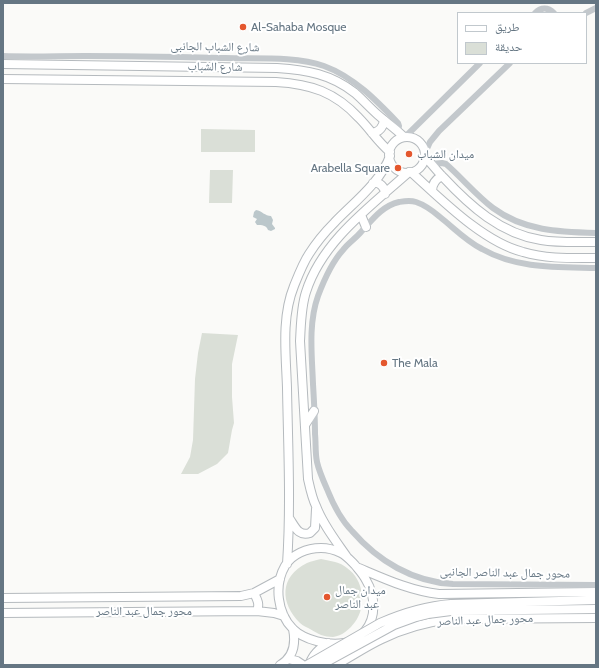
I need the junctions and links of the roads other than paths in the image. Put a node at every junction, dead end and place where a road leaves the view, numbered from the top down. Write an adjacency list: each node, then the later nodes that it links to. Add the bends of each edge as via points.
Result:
1 (547, 6): 3 (street)
2 (596, 8): 4 (street)
3 (536, 12)
4 (587, 12)
5 (3, 56): 14 (street, شارع الشباب الجانبى, via 167,56 309,62 329,68 358,85 398,123)
6 (3, 64): 9 (main road, شارع الشباب)
7 (479, 64): 14 (street)
8 (509, 64): 16 (street, via 439,131 430,142)
9 (277, 68): 11 (main road); 12 (main road, شارع الشباب, via 300,69 330,77 356,94)
10 (3, 79): 11 (main road, شارع الشباب)
11 (276, 82): 13 (main road, شارع الشباب, via 316,88 333,96 350,109)
12 (384, 120): 13 (main road, via 379,131); 14 (main road, شارع الشباب)
13 (372, 133): 15 (main road, شارع الشباب)
14 (402, 135): 15 (main road, via 394,142); 16 (main road, via 418,140)
15 (390, 154): 18 (main road, via 392,164 398,170); 20 (main road, via 384,169)
16 (425, 155): 17 (main road); 18 (main road, via 421,166)
17 (432, 164): 19 (main road); 25 (street, via 446,164 494,209 515,221 545,230)
18 (410, 172): 21 (main road); 22 (main road)
19 (442, 176): 21 (main road, via 436,180); 26 (main road, via 474,207 511,231 542,240)
20 (373, 183): 22 (main road, via 383,186); 32 (main road, via 315,245 308,255 288,302 286,341)
21 (432, 191): 27 (main road, via 467,221 512,249 540,256)
22 (385, 194): 23 (main road)
23 (361, 215): 24 (main road); 30 (main road, via 327,251 312,275 306,292 300,340)
24 (366, 227): 28 (street, محور جمال عبد الناصر الجانبى, via 386,207 394,203 417,202 481,249 508,261 540,266); 29 (street, محور جمال عبد الناصر الجانبى, via 340,253 327,275 318,298 312,341)
25 (596, 233)
26 (596, 242)
27 (596, 258)
28 (596, 268)
29 (314, 411): 30 (main road); 38 (street, محور جمال عبد الناصر الجانبى, via 317,462 329,494 351,531 374,552 404,572 436,583)
30 (305, 425): 31 (main road, via 308,479)
31 (316, 506): 32 (main road, via 315,528 310,533 300,532); 33 (main road, via 322,520)
32 (289, 518): 34 (main road)
33 (347, 557): 34 (main road, via 332,549 315,548 300,552); 35 (main road)
34 (287, 564): 36 (main road)
35 (357, 567): 38 (main road, via 405,586 435,593); 49 (main road, via 368,583 373,600 372,617)
36 (280, 579): 40 (main road, محور جمال عبد الناصر); 46 (main road, via 278,595)
37 (596, 585): 38 (street, محور جمال عبد الناصر الجانبى)
38 (546, 588): 39 (main road)
39 (596, 592)
40 (254, 593): 41 (main road, محور جمال عبد الناصر, via 241,596); 44 (main road, via 258,601)
41 (3, 598)
42 (596, 600): 55 (main road, bridge, via 426,607 380,624)
43 (596, 609): 56 (main road, bridge, via 451,611 428,614 389,627)
44 (257, 611): 45 (main road, محور جمال عبد الناصر); 46 (main road, محور جمال عبد الناصر)
45 (3, 613)
46 (284, 616): 48 (main road)
47 (596, 618): 50 (main road, محور جمال عبد الناصر, via 451,619 423,624)
48 (293, 629): 51 (main road, via 312,640); 52 (main road, via 295,644)
49 (363, 634): 50 (main road, via 375,632); 51 (main road, via 348,642)
50 (390, 635): 57 (main road, محور جمال عبد الناصر)
51 (328, 643): 55 (main road, via 315,653)
52 (288, 659): 53 (main road); 54 (main road)
53 (280, 665)
54 (303, 665)
55 (308, 665)
56 (321, 665)
57 (336, 665)

